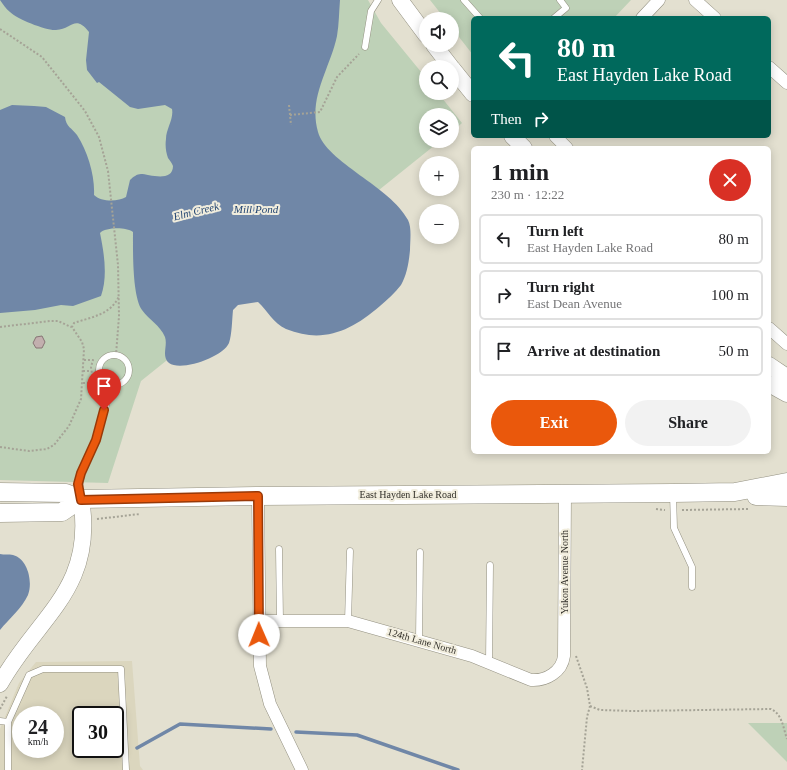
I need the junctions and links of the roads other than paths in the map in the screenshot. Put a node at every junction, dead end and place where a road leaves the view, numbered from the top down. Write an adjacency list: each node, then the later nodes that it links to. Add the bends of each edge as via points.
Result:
1 (378, 0): 12 (lane, via 371,12)
2 (464, 0): 7 (lane)
3 (560, 0): 8 (lane, via 566,8)
4 (659, 0): 9 (street)
5 (694, 0): 10 (street)
6 (402, 1): 11 (street)
7 (478, 16)
8 (556, 16)
9 (644, 16)
10 (712, 16)
11 (419, 25)
12 (365, 47)
13 (771, 69): 15 (street)
14 (459, 77): 16 (street)
15 (787, 83)
16 (471, 92)
17 (557, 138): 18 (street)
18 (565, 146)
19 (771, 330): 20 (street)
20 (787, 344)
21 (771, 367): 22 (street)
22 (787, 377)
23 (112, 385): 23 (lane, via 102,380 99,370 102,360 116,355 125,359 129,372 125,381); 33 (lane, via 96,440 78,484)
24 (771, 385): 25 (street)
25 (787, 394)
26 (787, 482): 28 (main road, East Hayden Lake Road)
27 (0, 492): 33 (main road, East Hayden Lake Road, via 66,493)
28 (735, 492): 30 (main road, East Hayden Lake Road); 32 (main road, East Hayden Lake Road, via 762,497)
29 (565, 493): 30 (main road, East Hayden Lake Road); 31 (main road, East Hayden Lake Road); 44 (street, Yukon Avenue North)
30 (673, 493): 39 (lane, via 674,528 692,567)
31 (258, 496): 33 (main road, East Hayden Lake Road); 40 (street)
32 (787, 497)
33 (81, 500): 34 (main road, via 62,512); 46 (street, via 84,520 82,548 66,592)
34 (0, 513)
35 (279, 549): 41 (lane)
36 (350, 551): 42 (lane)
37 (420, 552): 43 (lane)
38 (490, 565): 45 (lane)
39 (692, 587)
40 (258, 621): 41 (street, 124th Lane North); 51 (street, via 260,666 270,704)
41 (280, 621): 42 (street, 124th Lane North)
42 (348, 621): 43 (street, 124th Lane North)
43 (419, 640): 45 (street, 124th Lane North)
44 (564, 652): 45 (street, 124th Lane North, via 561,667 539,681 520,677)
45 (488, 662)
46 (0, 684)
47 (0, 721): 48 (lane)
48 (8, 722): 49 (lane); 50 (lane, via 29,675 43,669 121,669)
49 (8, 770)
50 (126, 770)
51 (302, 770)

